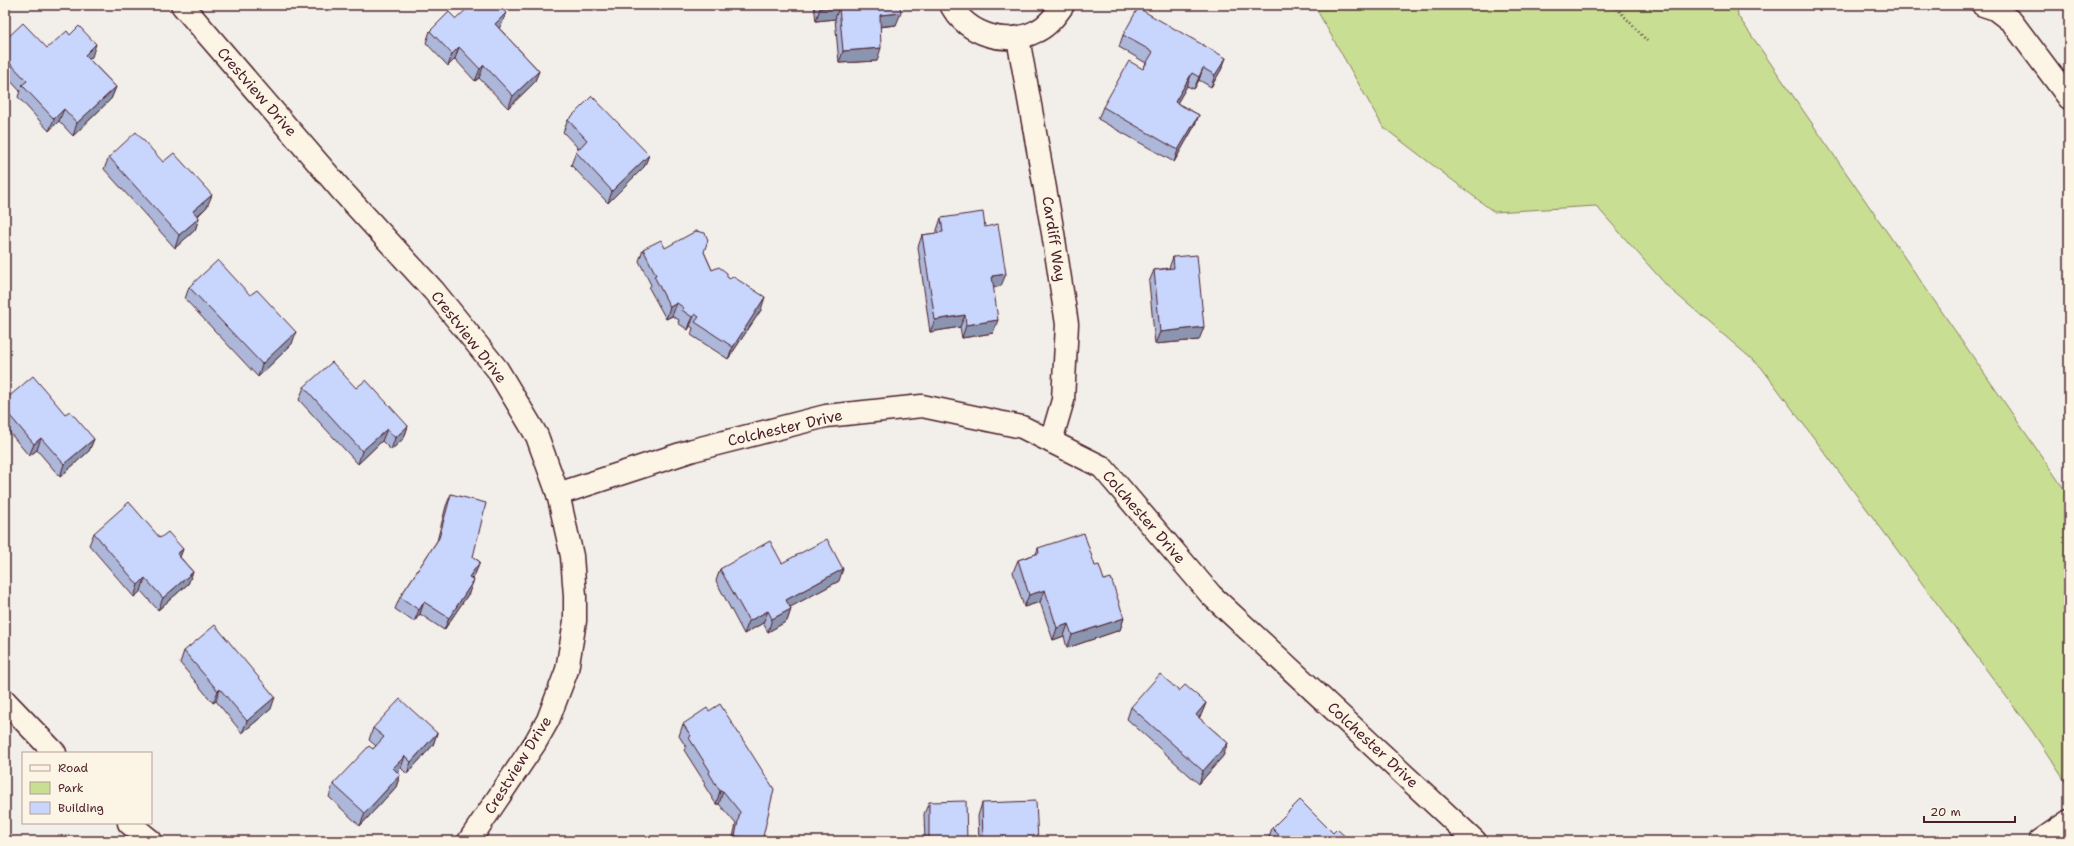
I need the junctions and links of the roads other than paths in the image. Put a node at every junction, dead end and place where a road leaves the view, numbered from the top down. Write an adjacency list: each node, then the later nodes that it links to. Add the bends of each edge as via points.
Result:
1 (182, 5): 8 (street, Crestview Drive, via 342,192 434,291 497,369 537,436)
2 (951, 5): 5 (street, via 957,16 975,30 996,38)
3 (1063, 5): 5 (street, via 1054,18 1038,31)
4 (1983, 5): 6 (street, via 1995,9 2012,22)
5 (1018, 38): 7 (street, Cardiff Way, via 1067,324 1063,400)
6 (2069, 98)
7 (1051, 441): 8 (street, Colchester Drive, via 1022,427 922,406 872,410 826,416 693,450); 15 (street, Colchester Drive, via 1102,467 1211,595)
8 (558, 494): 14 (street, Crestview Drive, via 572,556 575,596 575,621 567,670 542,731)
9 (5, 701): 10 (street)
10 (54, 752)
11 (2069, 821): 16 (street)
12 (130, 824): 13 (street)
13 (151, 841)
14 (469, 841)
15 (1475, 841)
16 (2040, 841)

